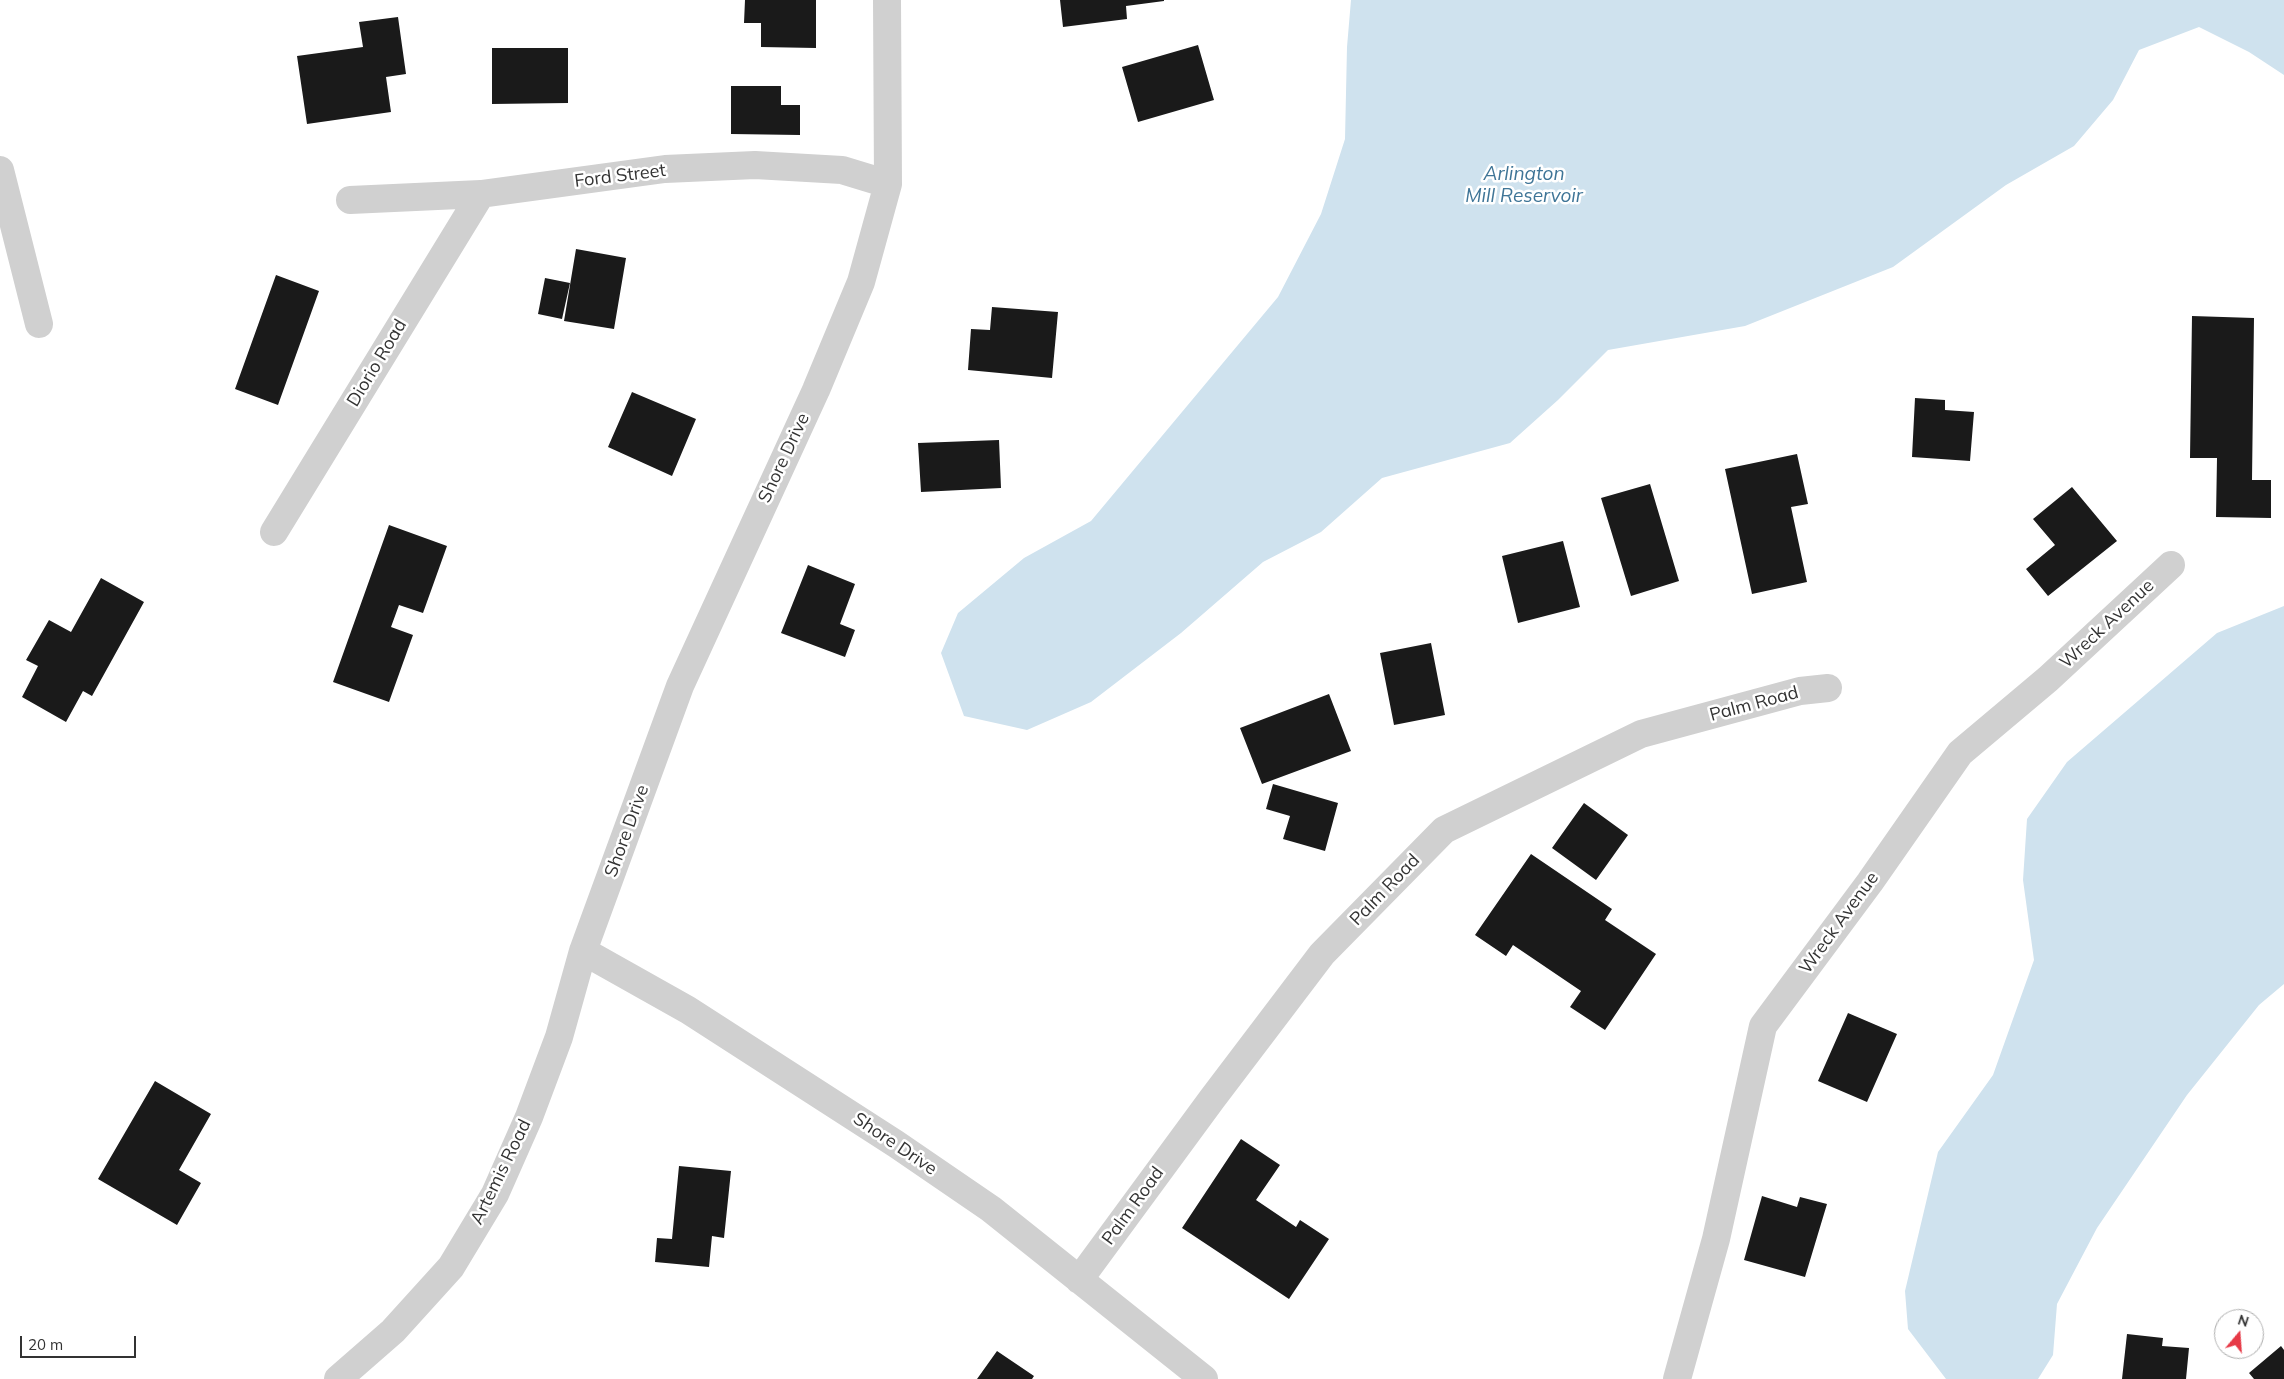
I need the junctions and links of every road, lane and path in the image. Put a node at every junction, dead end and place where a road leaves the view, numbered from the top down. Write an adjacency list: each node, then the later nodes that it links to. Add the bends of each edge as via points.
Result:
1 (887, 0): 3 (street, Shore Drive)
2 (0, 170): 6 (street)
3 (888, 184): 4 (street, Ford Street, via 842,170 755,165 666,169); 10 (street, Shore Drive, via 861,282 816,390 680,686)
4 (481, 194): 5 (street, Ford Street); 7 (street, Diorio Road)
5 (350, 200)
6 (39, 324)
7 (274, 532)
8 (2171, 565): 14 (street, Wreck Avenue, via 2048,679 1960,753 1870,882 1763,1026 1716,1239)
9 (1828, 688): 11 (street, Palm Road, via 1800,691 1641,734 1444,830 1322,954)
10 (583, 950): 11 (street, Shore Drive, via 688,1010 896,1144 991,1209); 12 (street, Artemis Road, via 559,1037 495,1194 451,1267 393,1330)
11 (1080, 1280): 13 (street, Shore Drive)
12 (338, 1379)
13 (1204, 1379)
14 (1677, 1379)

